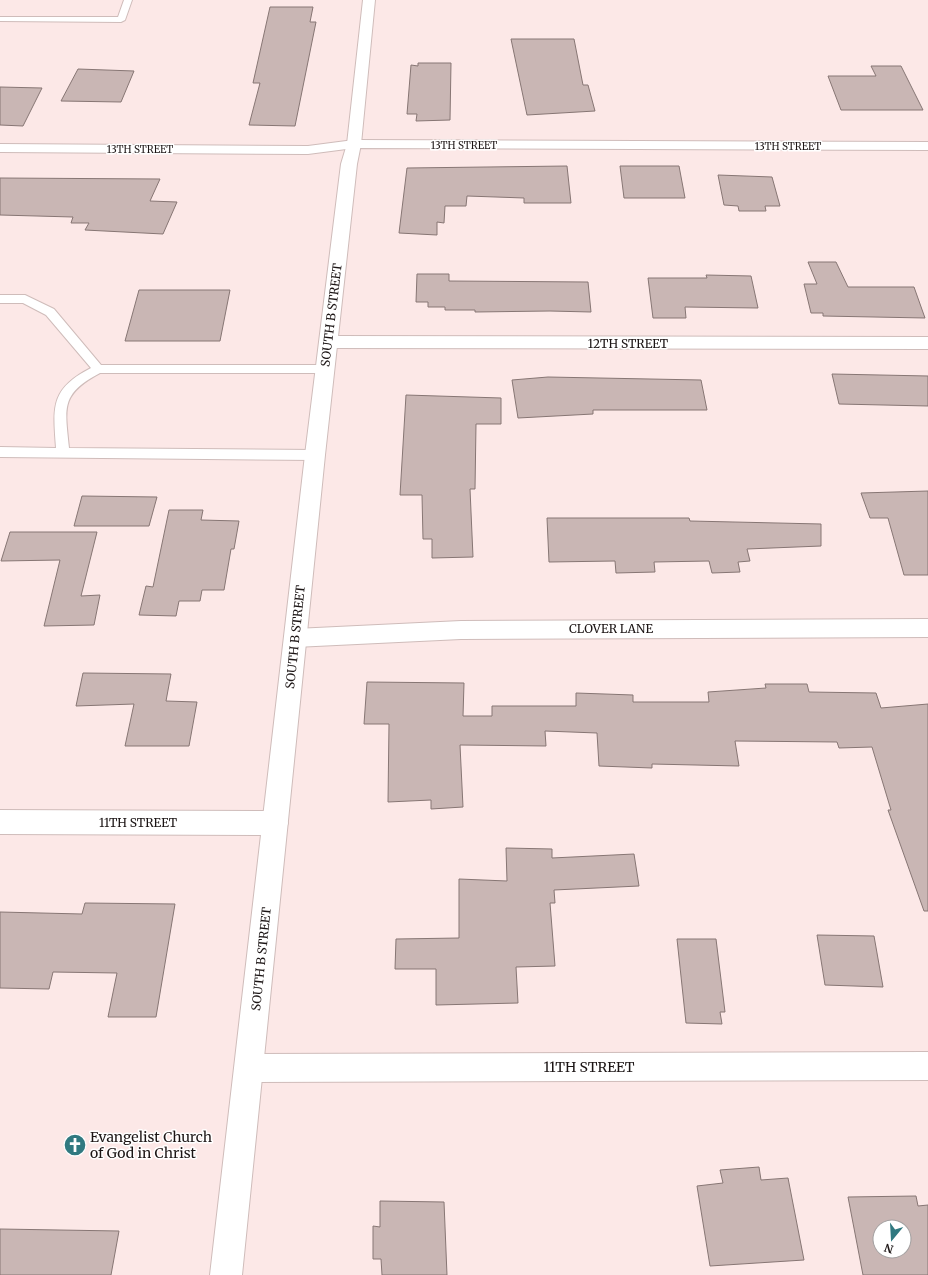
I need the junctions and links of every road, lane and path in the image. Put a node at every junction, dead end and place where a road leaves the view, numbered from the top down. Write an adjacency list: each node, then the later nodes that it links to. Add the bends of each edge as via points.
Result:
1 (128, 0): 3 (lane, via 121,20)
2 (369, 0): 4 (street, SOUTH B STREET)
3 (0, 19)
4 (354, 144): 5 (street, 13TH STREET); 6 (street, 13TH STREET, via 308,150); 8 (street, SOUTH B STREET, via 349,164)
5 (928, 146)
6 (0, 148)
7 (0, 299): 10 (lane, via 25,299 50,312)
8 (328, 342): 9 (street, 12TH STREET); 11 (street, SOUTH B STREET)
9 (928, 343)
10 (98, 369): 11 (lane); 13 (lane, via 74,384 64,399 61,416)
11 (325, 369): 14 (street, SOUTH B STREET)
12 (0, 452): 13 (lane)
13 (63, 453): 14 (lane)
14 (315, 455): 16 (street, SOUTH B STREET)
15 (928, 628): 16 (street, CLOVER LANE, via 460,630)
16 (295, 638): 18 (street, SOUTH B STREET)
17 (0, 822): 18 (street, 11TH STREET)
18 (276, 823): 20 (street, SOUTH B STREET)
19 (928, 1066): 20 (street, 11TH STREET)
20 (250, 1068): 21 (street, SOUTH B STREET)
21 (226, 1275)

